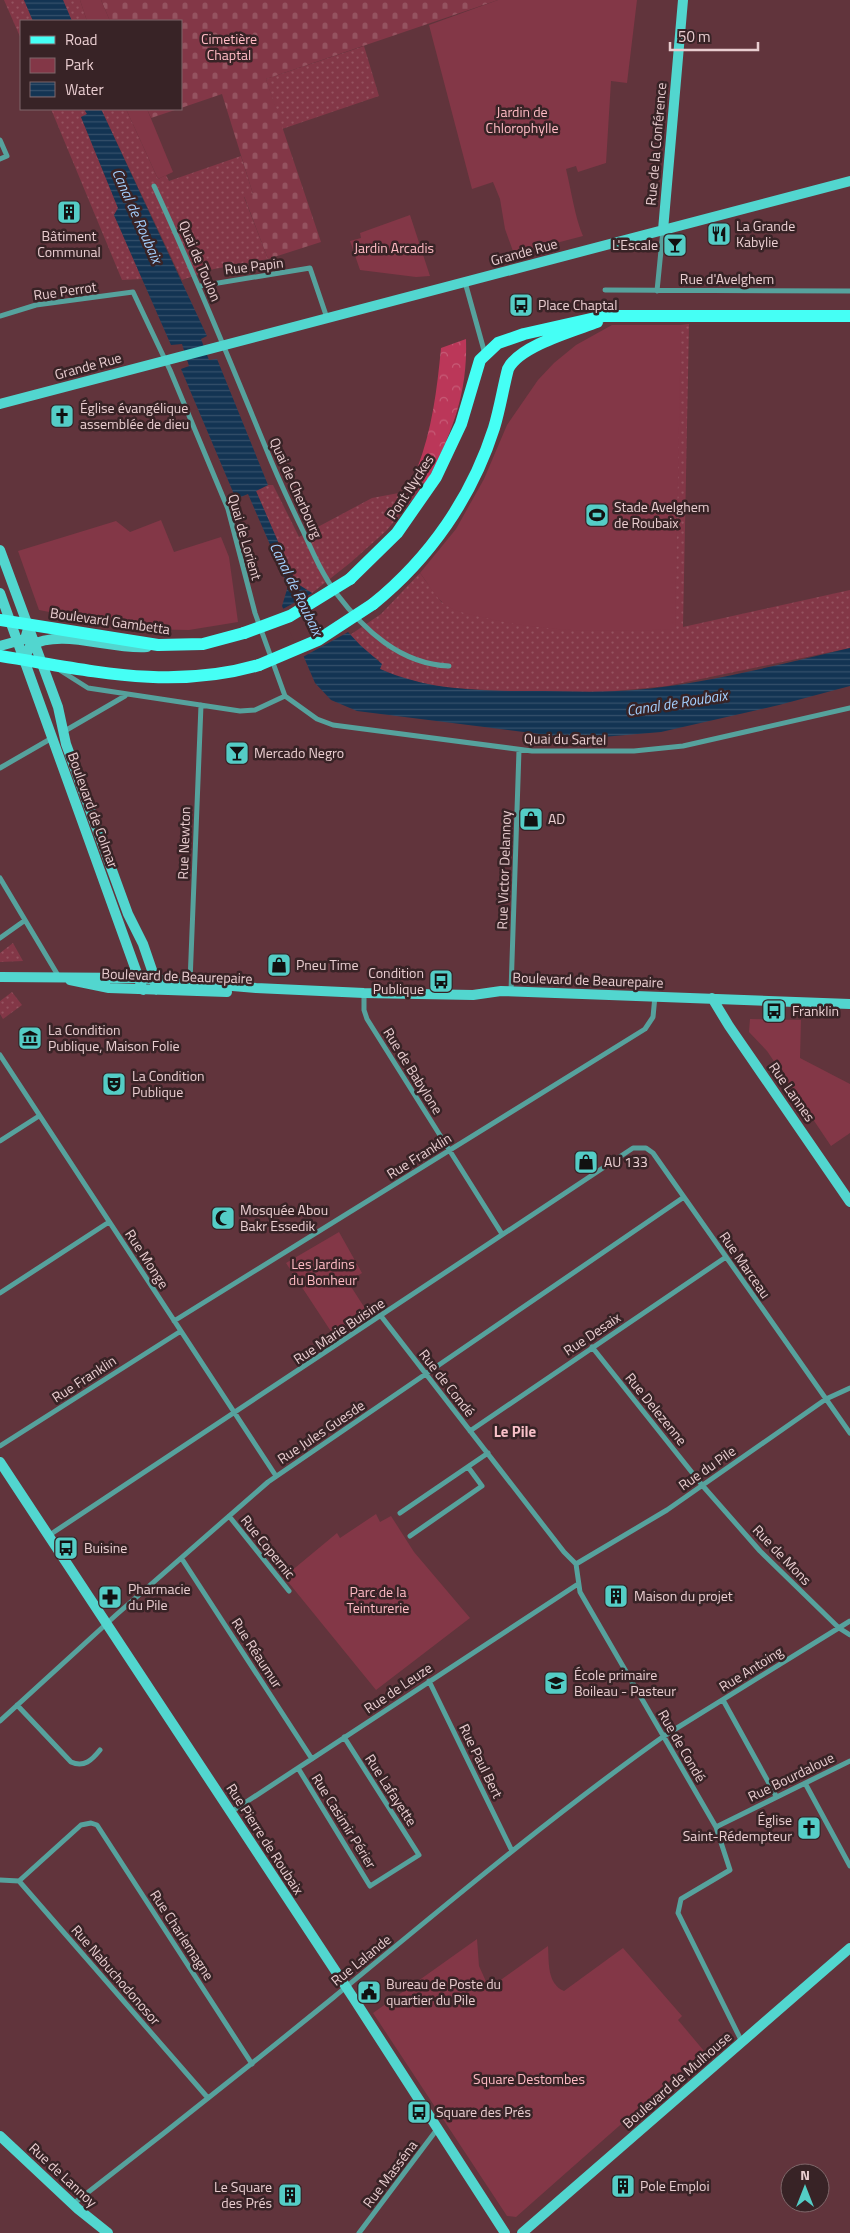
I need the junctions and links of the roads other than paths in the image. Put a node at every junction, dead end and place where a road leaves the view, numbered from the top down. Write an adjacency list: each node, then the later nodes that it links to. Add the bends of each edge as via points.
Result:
1 (683, 0): 6 (street, Rue de la Conférence)
2 (0, 140): 3 (street, via 7,156)
3 (0, 159)
4 (850, 181): 6 (street, Grande Rue)
5 (154, 186): 8 (street, Quai de Toulon)
6 (662, 230): 7 (street, Grande Rue); 11 (street, Rue de la Conférence)
7 (465, 282): 16 (street, Grande Rue); 18 (street)
8 (200, 286): 16 (street, Rue Papin, via 310,268); 17 (street, Quai de Toulon)
9 (605, 290): 11 (street, Rue d'Avelghem)
10 (850, 290): 11 (street, Rue d'Avelghem)
11 (657, 291)
12 (133, 292): 13 (street, Rue Perrot, via 36,305); 19 (street, Quai de Lorient)
13 (0, 316)
14 (629, 316): 15 (main road); 18 (main road, via 590,318 519,335 498,343); 32 (main road, bridge, via 598,322 522,353 510,364 487,447 462,500 423,556 396,585 318,640 259,665 217,676 136,677)
15 (850, 316)
16 (327, 318): 17 (street, Grande Rue)
17 (223, 346): 19 (street, Grande Rue); 33 (street, Quai de Cherbourg, via 280,481 322,572 335,592 385,644 430,664)
18 (485, 354): 25 (main road, Pont Nyckes, bridge, via 453,444 436,477 397,534 350,579 290,616)
19 (164, 361): 20 (street, Grande Rue); 35 (street, Quai de Lorient, via 228,509 255,613)
20 (0, 404)
21 (0, 550): 24 (street, Boulevard de Colmar)
22 (0, 593): 23 (street, Boulevard de Colmar)
23 (5, 621): 24 (main road, Boulevard Gambetta); 26 (street, Boulevard de Colmar)
24 (29, 625): 26 (street, via 25,639); 27 (street, Boulevard de Colmar); 28 (main road, Boulevard Gambetta)
25 (244, 633): 28 (main road, Boulevard Gambetta, via 203,644)
26 (17, 641): 29 (street); 31 (street, Boulevard de Colmar)
27 (35, 643): 28 (street, via 63,638 124,648); 31 (street, via 27,649); 32 (street, Boulevard de Colmar)
28 (158, 645)
29 (0, 646)
30 (0, 656): 31 (main road)
31 (24, 660): 32 (main road); 39 (street, Boulevard de Colmar)
32 (46, 664): 34 (street, via 85,687); 38 (street, Boulevard de Colmar)
33 (449, 666)
34 (129, 695): 36 (street); 38 (street, via 117,698)
35 (285, 696): 36 (street, via 246,712); 40 (street, Quai du Sartel, via 317,719 333,725)
36 (200, 705): 49 (street, Rue Newton)
37 (850, 708): 40 (street, Quai du Sartel, via 672,748 591,752)
38 (63, 732): 48 (street, Boulevard de Colmar)
39 (53, 738): 41 (street); 47 (street, Boulevard de Colmar)
40 (519, 750): 54 (street, Rue Victor Delannoy)
41 (0, 768)
42 (0, 878): 43 (street)
43 (24, 921): 44 (street); 46 (street)
44 (0, 938)
45 (0, 976): 46 (street, Boulevard de Beaurepaire)
46 (59, 978): 47 (street, Boulevard de Beaurepaire); 50 (street, Boulevard de Beaurepaire, via 100,987)
47 (139, 978): 48 (street, Boulevard de Beaurepaire); 50 (street, Boulevard de Colmar)
48 (155, 979): 49 (street, Boulevard de Beaurepaire); 51 (street, Boulevard de Colmar)
49 (190, 982): 52 (street, Boulevard de Beaurepaire)
50 (143, 990): 51 (street, Boulevard de Beaurepaire)
51 (156, 990): 52 (street, Boulevard de Beaurepaire)
52 (325, 991): 53 (street, Boulevard de Beaurepaire)
53 (364, 992): 54 (street, Boulevard de Beaurepaire, via 473,995); 64 (street, Rue de Babylone, via 367,1019)
54 (511, 992): 55 (street, Boulevard de Beaurepaire)
55 (655, 996): 56 (street, Boulevard de Beaurepaire); 64 (street, Rue Franklin, via 653,1017 645,1029)
56 (712, 998): 57 (street, Boulevard de Beaurepaire); 66 (street, Rue Lannes)
57 (850, 1004)
58 (0, 1055): 59 (street, Rue Monge)
59 (6, 1064): 60 (street); 61 (street, Rue Monge)
60 (0, 1068)
61 (39, 1116): 62 (street); 67 (street, Rue Monge)
62 (0, 1141)
63 (643, 1147): 65 (street, Rue Marceau, via 653,1153); 68 (street, Rue Marie Buisine, via 626,1151)
64 (449, 1150): 68 (street, Rue de Babylone); 72 (street, Rue Franklin)
65 (684, 1198): 69 (street, Rue Marceau); 75 (street, Rue Jules Guesde)
66 (850, 1202)
67 (109, 1222): 70 (street); 72 (street, Rue Monge)
68 (502, 1234): 71 (street, Rue Marie Buisine)
69 (726, 1257): 74 (street, Rue Desaix); 77 (street, Rue Marceau)
70 (0, 1293)
71 (381, 1316): 75 (street, Rue de Condé); 78 (street, Rue Marie Buisine)
72 (174, 1321): 73 (street, Rue Monge)
73 (181, 1330): 78 (street, Rue Monge); 81 (street, Rue Franklin)
74 (592, 1348): 79 (street, Rue Desaix); 86 (street, Rue Delezenne)
75 (426, 1374): 79 (street, Rue de Condé); 85 (street, Rue Jules Guesde)
76 (850, 1388): 77 (street, Rue du Pile)
77 (826, 1399): 80 (street, Rue Marceau); 86 (street, Rue du Pile)
78 (235, 1414): 85 (street, Rue Monge); 89 (street, Rue Marie Buisine)
79 (470, 1431): 82 (street, Rue de Condé)
80 (850, 1433)
81 (0, 1446)
82 (488, 1453): 84 (street); 92 (street, Rue de Condé)
83 (0, 1462): 89 (street, Rue Pierre de Roubaix)
84 (468, 1467): 87 (street); 90 (street, via 482,1486)
85 (276, 1476): 88 (street, Rue Jules Guesde)
86 (702, 1485): 92 (street, Rue du Pile); 97 (street, Rue de Mons, via 760,1551)
87 (400, 1513)
88 (229, 1516): 91 (street, Rue Jules Guesde); 94 (street, Rue Copernic)
89 (48, 1536): 96 (street, Rue Pierre de Roubaix)
90 (410, 1536)
91 (182, 1559): 96 (street, Rue Jules Guesde); 106 (street, Rue Réaumur)
92 (576, 1564): 93 (street, Rue de Condé)
93 (578, 1584): 99 (street, Rue de Leuze); 103 (street, Rue de Condé)
94 (289, 1591)
95 (850, 1621): 97 (street, Rue Antoing)
96 (106, 1624): 101 (street, Rue Jules Guesde); 111 (street, Rue Pierre de Roubaix)
97 (839, 1628): 98 (street, Rue de Mons); 100 (street, Rue Antoing)
98 (850, 1635)
99 (429, 1681): 104 (street, Rue de Leuze); 113 (street, Rue Paul Bert)
100 (723, 1700): 103 (street, Rue Antoing); 110 (street)
101 (17, 1706): 102 (street, Rue Jules Guesde); 105 (street, via 72,1762 87,1763)
102 (0, 1720)
103 (664, 1736): 112 (street, Rue de Condé); 113 (street, Rue Lalande)
104 (344, 1737): 106 (street, Rue de Leuze); 117 (street, Rue Lafayette, via 419,1855)
105 (100, 1750)
106 (312, 1759): 108 (street, Rue de Leuze)
107 (850, 1761): 109 (street, Rue Bourdaloue)
108 (298, 1768): 111 (street, Rue de Leuze); 117 (street, Rue Casimir Périer)
109 (805, 1783): 110 (street, Rue Bourdaloue); 114 (street)
110 (776, 1796): 112 (street, Rue Bourdaloue)
111 (231, 1812): 119 (street, Rue Pierre de Roubaix)
112 (716, 1826): 120 (street, Rue de Condé, via 730,1870 681,1899 678,1913)
113 (512, 1851): 119 (street, Rue Lalande)
114 (850, 1866)
115 (0, 1880): 116 (street)
116 (19, 1880): 121 (street, Rue Charlemagne, via 81,1825 91,1823 100,1829); 122 (street, Rue Nabuchodonosor)
117 (370, 1886)
118 (850, 1948): 120 (street, Boulevard de Mulhouse)
119 (346, 1987): 121 (street, Rue Lalande); 123 (street, Rue Pierre de Roubaix)
120 (742, 2042): 129 (street, Boulevard de Mulhouse)
121 (252, 2064): 122 (street, Rue Lalande)
122 (208, 2098): 125 (street, Rue Lalande)
123 (439, 2128): 127 (street, Rue Masséna); 128 (street, Rue Pierre de Roubaix)
124 (0, 2136): 125 (street, Rue de Lannoy)
125 (74, 2204): 126 (street, Rue de Lannoy)
126 (108, 2233)
127 (359, 2233)
128 (506, 2233)
129 (522, 2233)

